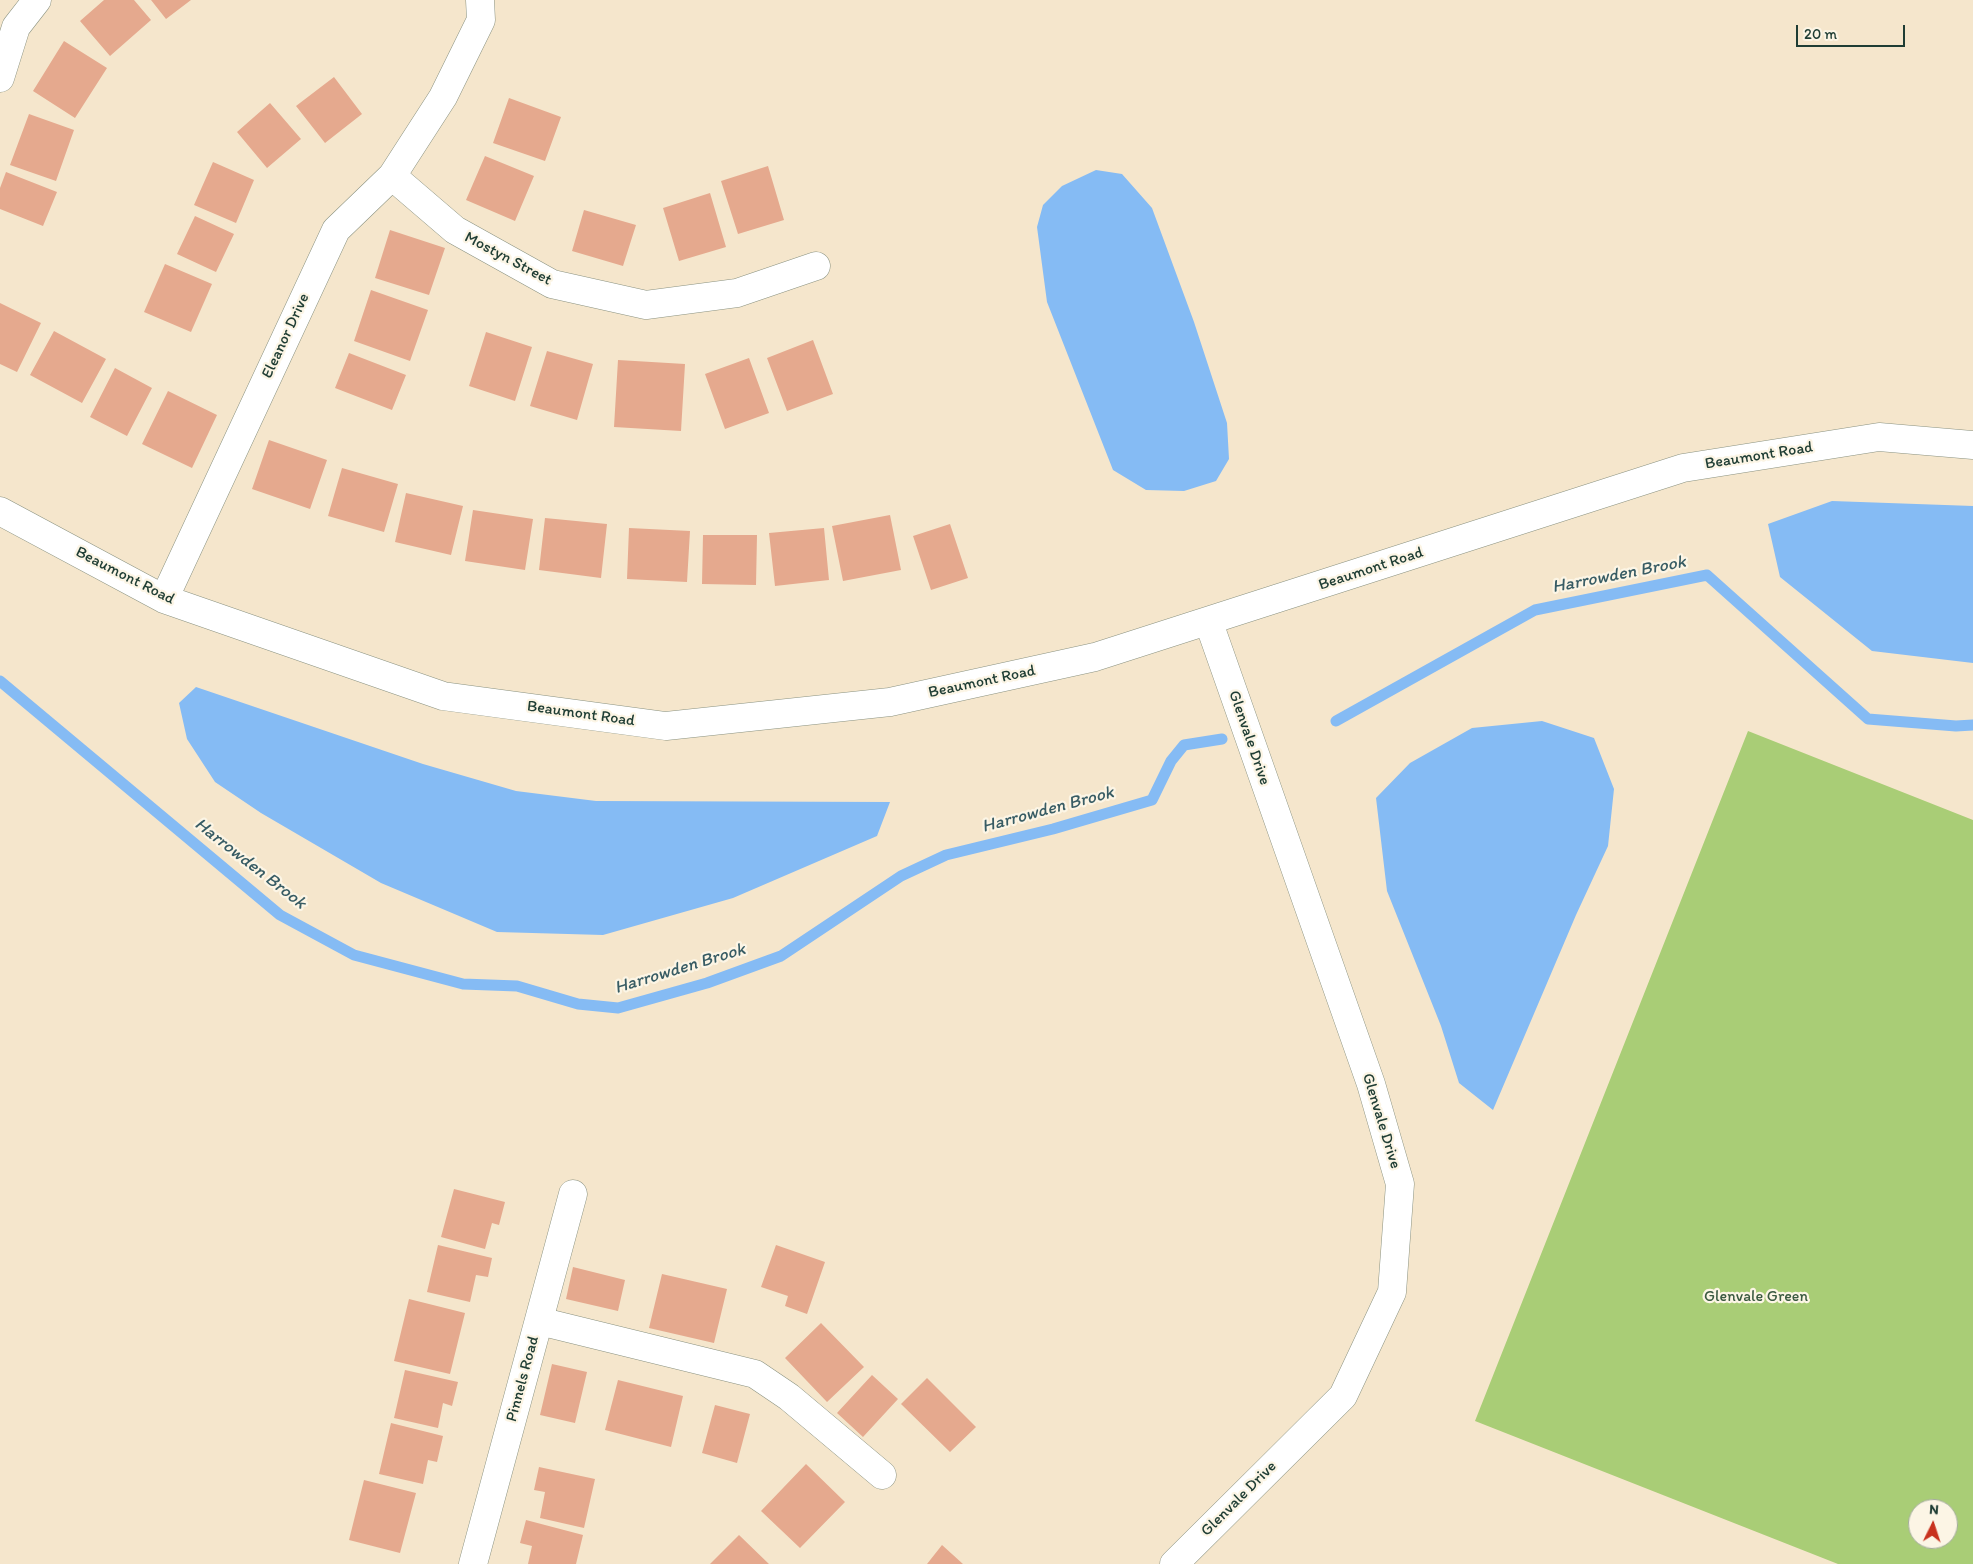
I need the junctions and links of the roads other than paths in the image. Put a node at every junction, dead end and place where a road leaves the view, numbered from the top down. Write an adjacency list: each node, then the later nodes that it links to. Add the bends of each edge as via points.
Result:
1 (37, 0): 3 (street, via 16,27)
2 (480, 0): 4 (street, Eleanor Drive, via 481,20 443,97)
3 (0, 78)
4 (392, 176): 5 (street, Mostyn Street, via 455,230 552,284 646,305 737,293); 8 (street, Eleanor Drive, via 336,230)
5 (816, 266)
6 (1973, 445): 9 (street, Beaumont Road, via 1879,437 1683,468)
7 (0, 511): 8 (street, Beaumont Road)
8 (164, 599): 9 (street, Beaumont Road, via 443,696 666,726 890,702 1095,658)
9 (1209, 623): 14 (street, Glenvale Drive, via 1371,1084 1400,1184 1392,1292 1343,1396)
10 (573, 1194): 11 (street, Pinnels Road)
11 (539, 1321): 12 (street, via 755,1374 789,1397); 13 (street, Pinnels Road)
12 (882, 1475)
13 (473, 1564)
14 (1174, 1564)

